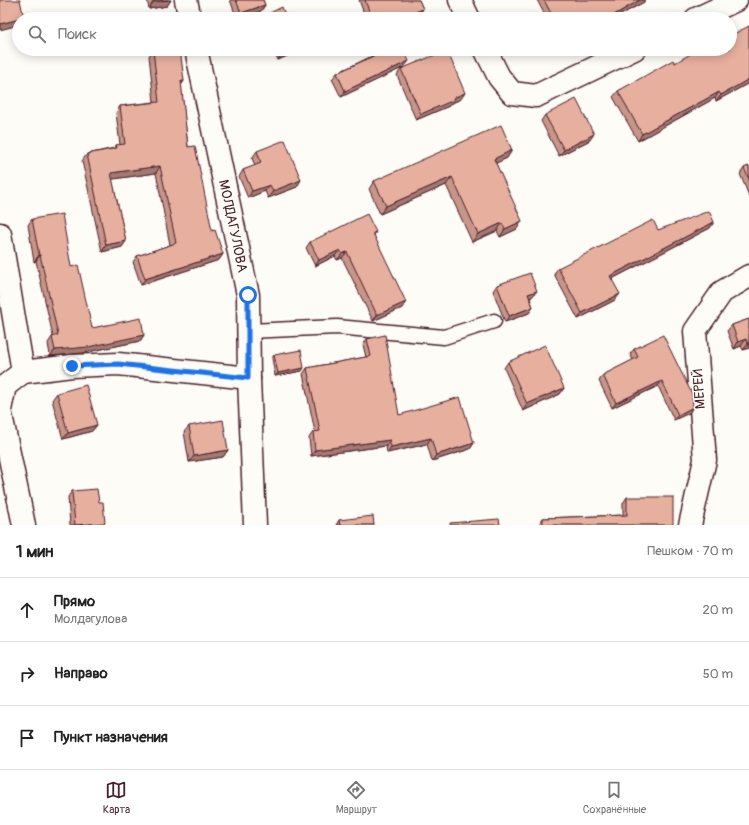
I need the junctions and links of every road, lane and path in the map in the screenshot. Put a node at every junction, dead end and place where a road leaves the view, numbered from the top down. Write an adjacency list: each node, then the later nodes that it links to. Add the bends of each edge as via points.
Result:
1 (186, 0): 4 (street)
2 (460, 0): 5 (street)
3 (736, 0): 6 (street)
4 (189, 12)
5 (466, 12)
6 (711, 12)
7 (197, 56): 13 (street, МОЛДАГУЛОВА, via 248,295)
8 (488, 56): 9 (street, via 499,77 512,93 536,96)
9 (619, 56)
10 (0, 234): 14 (street)
11 (749, 276): 18 (street, МЕРЕЙ, via 722,292 695,331 705,460)
12 (494, 321): 13 (lane, via 444,337 337,327)
13 (248, 331): 15 (street, МОЛДАГУЛОВА)
14 (23, 372): 15 (street, via 118,364); 17 (street, via 5,386 0,410)
15 (248, 378): 16 (street, МОЛДАГУЛОВА, via 253,457)
16 (249, 524)
17 (24, 525)
18 (690, 525)

